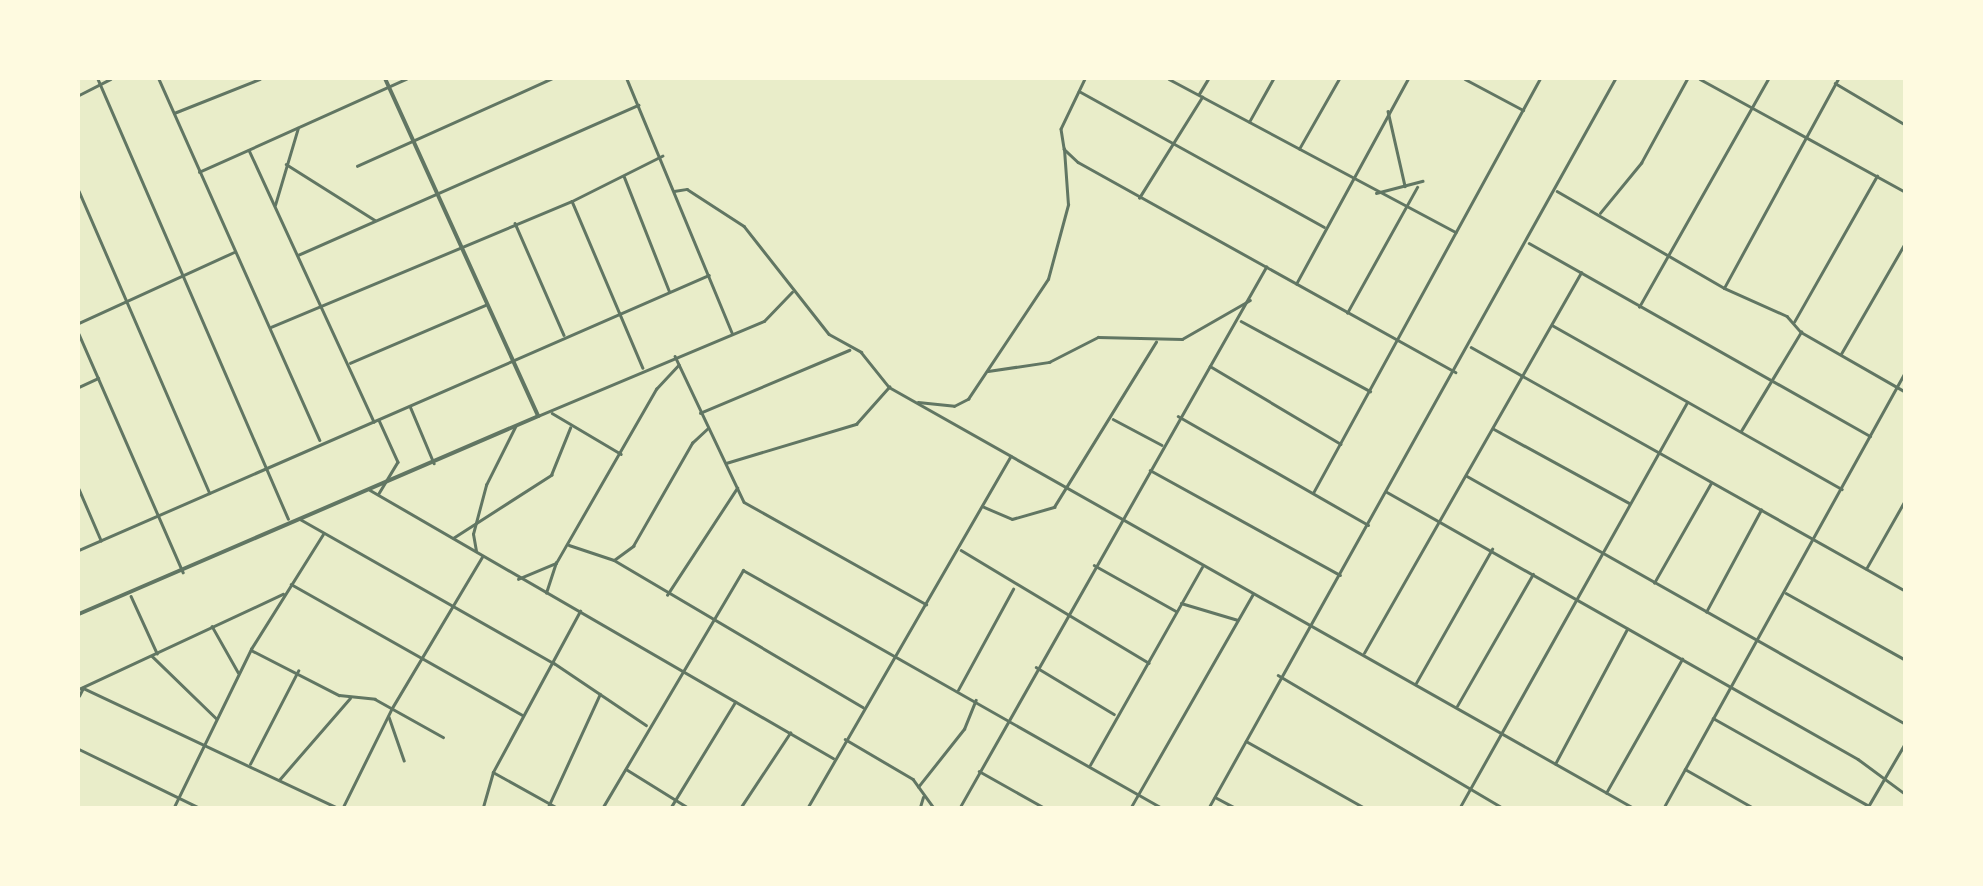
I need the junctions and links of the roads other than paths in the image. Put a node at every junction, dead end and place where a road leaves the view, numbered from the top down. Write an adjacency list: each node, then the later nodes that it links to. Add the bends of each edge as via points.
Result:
1 (98, 79): 23 (street)
2 (110, 79): 23 (street)
3 (159, 79): 32 (street)
4 (261, 79): 32 (street)
5 (385, 79): 24 (street)
6 (406, 79): 24 (street)
7 (551, 79): 37 (street)
8 (626, 79): 28 (street)
9 (1085, 79): 25 (street)
10 (1169, 79): 27 (street)
11 (1208, 79): 27 (street)
12 (1273, 79): 33 (street)
13 (1339, 79): 41 (street)
14 (1408, 79): 31 (street)
15 (1465, 79): 21 (street)
16 (1540, 79): 30 (street)
17 (1615, 79): 54 (street)
18 (1687, 79): 62 (street, via 1641,163)
19 (1700, 79): 29 (street)
20 (1768, 79): 29 (street)
21 (1473, 81): 30 (street)
22 (1837, 81): 34 (street); 36 (street)
23 (100, 84): 26 (street); 78 (street)
24 (388, 86): 35 (street); 37 (street)
25 (1077, 90): 38 (street); 40 (street, via 1061,129)
26 (79, 95)
27 (1200, 96): 33 (street); 38 (street)
28 (638, 105): 42 (street); 57 (street)
29 (1752, 107): 36 (street); 73 (street)
30 (1523, 110): 66 (street)
31 (1388, 111): 48 (street); 50 (street)
32 (174, 113): 45 (street)
33 (1249, 122): 41 (street)
34 (1904, 124)
35 (298, 128): 39 (street); 43 (street)
36 (1807, 136): 47 (street); 80 (street)
37 (413, 140): 44 (street); 57 (street)
38 (1171, 144): 58 (street); 65 (street)
39 (249, 149): 45 (street); 60 (street)
40 (1064, 149): 58 (street); 110 (street, via 1068,205 1053,265)
41 (1299, 149): 48 (street)
42 (662, 156): 46 (street); 53 (street)
43 (286, 164): 60 (street); 63 (street)
44 (357, 166)
45 (199, 172): 70 (street)
46 (624, 176): 59 (street); 81 (street)
47 (1877, 176): 55 (street); 91 (street)
48 (1349, 178): 56 (street); 65 (street)
49 (1422, 181): 51 (street)
50 (1405, 187): 51 (street); 56 (street)
51 (1417, 187): 61 (street)
52 (79, 191): 84 (street)
53 (674, 191): 77 (street); 82 (street, via 687,189 744,226)
54 (1557, 191): 62 (street); 67 (street)
55 (1904, 191)
56 (1376, 193): 61 (street)
57 (437, 194): 63 (street); 69 (street)
58 (1139, 198): 75 (street)
59 (572, 201): 64 (street); 88 (street)
60 (275, 206): 72 (street)
61 (1404, 210): 66 (street); 89 (street)
62 (1600, 214): 73 (street)
63 (377, 220): 72 (street)
64 (515, 223): 69 (street); 98 (street)
65 (1324, 227): 79 (street)
66 (1457, 232): 99 (street)
67 (1529, 243): 76 (street); 101 (street)
68 (1904, 245): 71 (street)
69 (459, 250): 85 (street); 86 (street)
70 (234, 252): 78 (street); 94 (street)
71 (1899, 253): 74 (street); 103 (street)
72 (298, 255): 86 (street)
73 (1668, 255): 80 (street); 87 (street)
74 (1904, 256)
75 (1266, 267): 79 (street); 83 (street)
76 (1581, 273): 87 (street); 93 (street)
77 (709, 275): 81 (street); 95 (street)
78 (183, 276): 84 (street); 144 (street)
79 (1296, 284): 89 (street)
80 (1724, 288): 91 (street)
81 (669, 290): 88 (street)
82 (792, 292): 95 (street, via 764,321); 102 (street, via 809,302 829,334)
83 (1250, 300): 90 (street); 100 (street, via 1182,339)
84 (126, 303): 92 (street); 155 (street)
85 (485, 304): 105 (street); 106 (street)
86 (325, 307): 94 (street); 106 (street)
87 (1639, 307): 115 (street)
88 (620, 311): 98 (street); 109 (street)
89 (1347, 313): 99 (street)
90 (1241, 321): 108 (street); 120 (street)
91 (1794, 322): 96 (street)
92 (79, 323)
93 (1552, 325): 113 (street); 122 (street)
94 (271, 327): 136 (street)
95 (732, 332): 104 (street)
96 (1801, 332): 103 (street); 115 (street)
97 (79, 334): 114 (street)
98 (564, 335): 105 (street)
99 (1398, 341): 111 (street); 120 (street)
100 (1156, 342): 110 (street, via 1098,337 1049,362); 128 (street)
101 (1470, 346): 111 (street); 113 (street)
102 (849, 350): 118 (street, via 861,352); 125 (street)
103 (1841, 354): 116 (street)
104 (675, 356): 107 (street); 109 (street)
105 (510, 360): 123 (street); 126 (street)
106 (350, 363): 129 (street)
107 (678, 365): 125 (street); 139 (street, via 656,388)
108 (1210, 366): 127 (street); 137 (street)
109 (643, 369): 124 (street)
110 (987, 372): 121 (street, via 968,399 954,406)
111 (1457, 372): 154 (street)
112 (1904, 374): 116 (street)
113 (1521, 376): 133 (street); 140 (street)
114 (98, 378): 117 (street); 162 (street)
115 (1773, 383): 134 (street); 135 (street)
116 (1898, 386): 119 (street); 135 (street)
117 (79, 387)
118 (889, 387): 121 (street); 143 (street, via 856,424 760,447)
119 (1904, 391)
120 (1371, 392): 137 (street)
121 (911, 400): 141 (street)
122 (1687, 402): 134 (street); 140 (street)
123 (410, 406): 129 (street); 142 (street)
124 (552, 413): 126 (street); 131 (street)
125 (700, 413): 132 (street)
126 (538, 416): 130 (street)
127 (1178, 416): 138 (street); 156 (street)
128 (1113, 418): 138 (street); 151 (street)
129 (376, 421): 136 (street); 148 (street, via 398,461)
130 (515, 427): 142 (street); 167 (street, via 486,485)
131 (570, 428): 139 (street, via 581,426); 167 (street, via 551,475)
132 (707, 429): 143 (street); 180 (street, via 692,443 633,546)
133 (1494, 429): 146 (street); 159 (street)
134 (1740, 433): 152 (street)
135 (1870, 436): 152 (street)
136 (320, 440): 144 (street)
137 (1341, 444): 156 (street)
138 (1162, 445): 145 (street)
139 (622, 454): 173 (street)
140 (1660, 454): 147 (street); 159 (street)
141 (1011, 456): 151 (street); 160 (street)
142 (434, 463): 148 (street)
143 (725, 463): 149 (street)
144 (264, 465): 155 (street); 163 (street)
145 (1149, 469): 165 (street); 187 (street)
146 (1467, 476): 166 (street); 178 (street)
147 (1711, 483): 161 (street); 189 (street)
148 (386, 484): 153 (street); 157 (street)
149 (737, 488): 197 (street); 201 (street, via 744,502 790,531)
150 (79, 489): 172 (street)
151 (1068, 489): 160 (street, via 1054,507 1032,516 1000,517); 165 (street)
152 (1842, 489): 171 (street)
153 (370, 490): 157 (street); 164 (street)
154 (1387, 492): 166 (street); 168 (street)
155 (210, 493): 162 (street)
156 (1313, 493): 168 (street)
157 (379, 494): 170 (street)
158 (1904, 502): 184 (street)
159 (1631, 504): 178 (street)
160 (984, 507): 176 (street)
161 (1761, 510): 171 (street); 205 (street)
162 (159, 515): 172 (street); 185 (street)
163 (288, 519): 164 (street); 185 (street)
164 (300, 519): 169 (street)
165 (1120, 519): 182 (street); 183 (street)
166 (1442, 521): 174 (street); 216 (street)
167 (477, 524): 170 (street); 177 (street)
168 (1368, 524): 187 (street)
169 (323, 534): 190 (street); 202 (street)
170 (453, 538): 177 (street)
171 (1812, 540): 184 (street); 193 (street)
172 (101, 541): 175 (street)
173 (569, 545): 180 (street); 181 (street)
174 (1492, 549): 186 (street); 229 (street)
175 (79, 550)
176 (961, 550): 191 (street); 201 (street)
177 (476, 553): 179 (street)
178 (1603, 554): 189 (street); 199 (street)
179 (482, 557): 188 (street); 202 (street)
180 (614, 560): 197 (street)
181 (556, 563): 188 (street); 195 (street)
182 (1094, 565): 204 (street); 207 (street)
183 (1203, 566): 196 (street); 200 (street)
184 (1866, 569): 192 (street)
185 (183, 572): 198 (street)
186 (1533, 573): 199 (street); 238 (street)
187 (1340, 575): 210 (street)
188 (518, 579): 195 (street)
189 (1654, 583): 205 (street)
190 (291, 584): 194 (street); 219 (street)
191 (1014, 587): 207 (street); 232 (street)
192 (1904, 590)
193 (1786, 593): 213 (street); 221 (street)
194 (283, 594): 211 (street); 214 (street)
195 (546, 594): 203 (street)
196 (1253, 594): 209 (street); 210 (street)
197 (667, 595): 208 (street)
198 (131, 596): 206 (street); 215 (street)
199 (1577, 599): 212 (street); 249 (street)
200 (1181, 603): 204 (street); 209 (street)
201 (926, 604): 217 (street)
202 (451, 608): 219 (street); 222 (street)
203 (580, 611): 222 (street); 226 (street)
204 (1176, 611): 223 (street)
205 (1706, 613): 213 (street)
206 (79, 614)
207 (1066, 617): 223 (street); 224 (street)
208 (712, 620): 217 (street, via 743,570); 226 (street); 239 (street)
209 (1238, 620): 272 (street)
210 (1311, 625): 216 (street); 228 (street)
211 (212, 626): 215 (street); 227 (street)
212 (1627, 629): 220 (street); 260 (street)
213 (1756, 643): 230 (street); 247 (street)
214 (251, 649): 225 (street); 227 (street)
215 (158, 653): 218 (street)
216 (1364, 653): 229 (street)
217 (894, 655): 232 (street); 239 (street)
218 (152, 656): 231 (street); 244 (street)
219 (422, 659): 240 (street); 242 (street)
220 (1682, 659): 230 (street); 270 (street)
221 (1904, 659)
222 (554, 663): 233 (street); 242 (street)
223 (1149, 663): 241 (street)
224 (1036, 667): 241 (street); 246 (street)
225 (298, 671): 235 (street); 259 (street)
226 (684, 672): 237 (street); 248 (street)
227 (238, 673): 244 (street)
228 (1278, 674): 253 (street); 269 (street)
229 (1416, 683): 238 (street)
230 (1730, 686): 245 (street); 266 (street)
231 (81, 689): 234 (street); 254 (street)
232 (958, 690): 236 (street)
233 (600, 694): 248 (street); 278 (street)
234 (79, 696)
235 (352, 697): 240 (street); 267 (street)
236 (976, 700): 246 (street); 268 (street, via 964,729)
237 (735, 702): 250 (street); 276 (street)
238 (1457, 706): 249 (street)
239 (863, 707): 252 (street)
240 (392, 708): 243 (street); 251 (street)
241 (1114, 714): 261 (street)
242 (523, 715): 265 (street)
243 (389, 717): 258 (street); 283 (street)
244 (216, 718): 254 (street)
245 (1713, 718): 263 (street); 279 (street)
246 (1009, 719): 261 (street); 264 (street)
247 (1904, 723)
248 (647, 726): 262 (street)
249 (1499, 731): 260 (street); 269 (street)
250 (790, 733): 257 (street); 289 (street)
251 (443, 737)
252 (845, 739): 257 (street); 268 (street)
253 (1246, 741): 274 (street); 299 (street)
254 (203, 744): 259 (street); 275 (street)
255 (1904, 745): 266 (street)
256 (79, 749): 275 (street)
257 (833, 758): 290 (street)
258 (404, 760)
259 (250, 764): 267 (street)
260 (1555, 764): 270 (street)
261 (1090, 765): 272 (street)
262 (626, 769): 276 (street); 286 (street)
263 (1685, 769): 303 (street); 304 (street)
264 (979, 771): 277 (street); 293 (street)
265 (493, 772): 278 (street); 284 (street)
266 (1884, 775): 271 (street); 279 (street)
267 (279, 780): 282 (street)
268 (918, 787): 273 (street)
269 (1469, 790): 300 (street); 301 (street)
270 (1606, 793): 302 (street)
271 (1904, 793)
272 (1138, 795): 295 (street); 296 (street)
273 (923, 796): 291 (street); 292 (street)
274 (1215, 797): 297 (street); 298 (street)
275 (179, 798): 280 (street); 281 (street)
276 (675, 800): 287 (street); 288 (street)
277 (1035, 805): 294 (street)
278 (549, 806): 285 (street)
279 (1868, 806)
280 (174, 807)
281 (198, 807)
282 (336, 807)
283 (343, 807)
284 (483, 807)
285 (556, 807)
286 (603, 807)
287 (671, 807)
288 (687, 807)
289 (741, 807)
290 (808, 807)
291 (920, 807)
292 (933, 807)
293 (960, 807)
294 (1043, 807)
295 (1131, 807)
296 (1160, 807)
297 (1209, 807)
298 (1234, 807)
299 (1363, 807)
300 (1460, 807)
301 (1501, 807)
302 (1632, 807)
303 (1664, 807)
304 (1752, 807)

